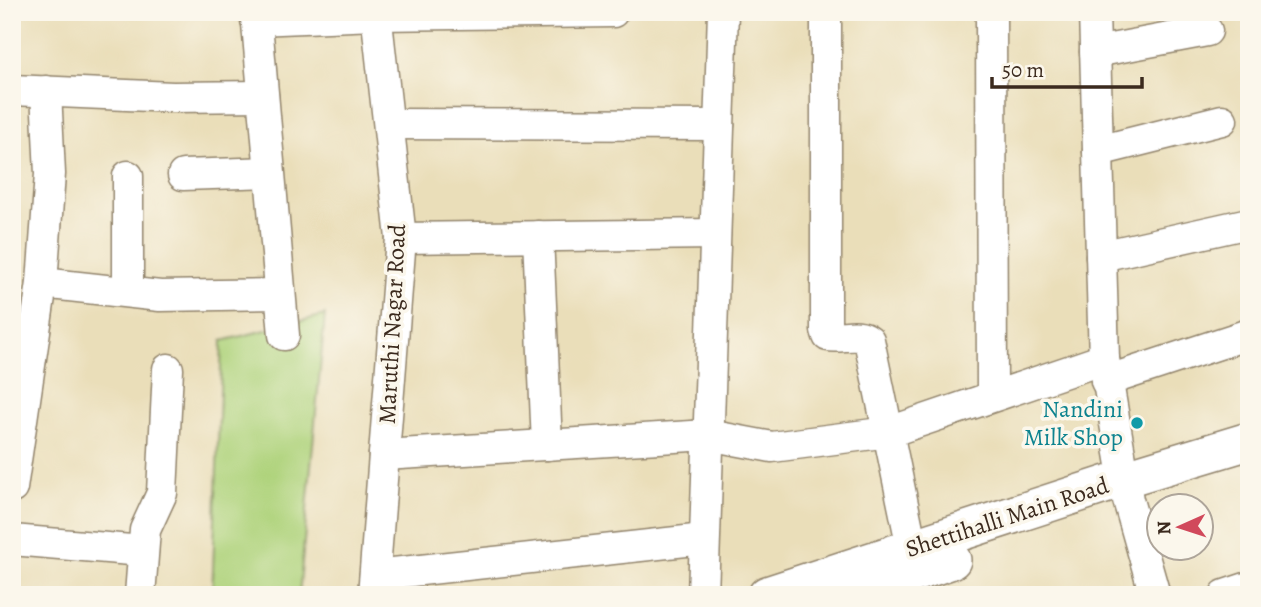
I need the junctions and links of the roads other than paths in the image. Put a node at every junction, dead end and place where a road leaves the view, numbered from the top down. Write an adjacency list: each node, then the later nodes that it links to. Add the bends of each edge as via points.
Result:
1 (613, 12): 6 (street)
2 (723, 12): 15 (street)
3 (826, 12): 33 (street, via 826,330 833,338 862,336 869,340)
4 (991, 12): 32 (street)
5 (1094, 12): 9 (street)
6 (376, 14): 7 (street); 14 (street, Maruthi Nagar Road)
7 (256, 16): 12 (street)
8 (1207, 31): 9 (street)
9 (1095, 52): 16 (street)
10 (12, 90): 11 (street)
11 (47, 91): 12 (street); 25 (street, via 50,174)
12 (263, 96): 17 (street)
13 (1222, 120): 16 (street)
14 (389, 124): 15 (street); 23 (street, Maruthi Nagar Road)
15 (719, 125): 21 (street)
16 (1098, 151): 24 (street)
17 (269, 172): 19 (street); 27 (street)
18 (128, 176): 26 (street)
19 (183, 176)
20 (1249, 223): 24 (street)
21 (715, 234): 22 (street); 34 (street)
22 (538, 236): 23 (street); 36 (street)
23 (401, 238): 37 (street, Maruthi Nagar Road)
24 (1101, 256): 31 (street)
25 (42, 283): 26 (street); 39 (street)
26 (128, 292): 27 (street, via 160,296)
27 (280, 294): 29 (street)
28 (1249, 334): 31 (street)
29 (284, 335)
30 (168, 369): 43 (street, via 162,493 149,518)
31 (1105, 370): 32 (street); 40 (street)
32 (992, 396): 33 (street)
33 (889, 432): 34 (street, via 772,447); 44 (street)
34 (708, 435): 36 (street); 41 (street)
35 (1249, 441): 40 (main road, Shettihalli Main Road)
36 (547, 445): 37 (street)
37 (384, 455): 45 (street, Maruthi Nagar Road)
38 (1249, 462): 40 (main road, Shettihalli Main Road)
39 (12, 488)
40 (1125, 489): 44 (main road, Shettihalli Main Road); 51 (street)
41 (704, 539): 45 (street); 48 (street)
42 (12, 540): 43 (street)
43 (143, 551): 47 (street)
44 (918, 571): 49 (main road, Shettihalli Main Road); 50 (main road, Shettihalli Main Road)
45 (374, 585)
46 (1249, 587): 52 (street)
47 (140, 595)
48 (703, 595)
49 (767, 595)
50 (852, 595)
51 (1155, 595)
52 (1225, 595)

